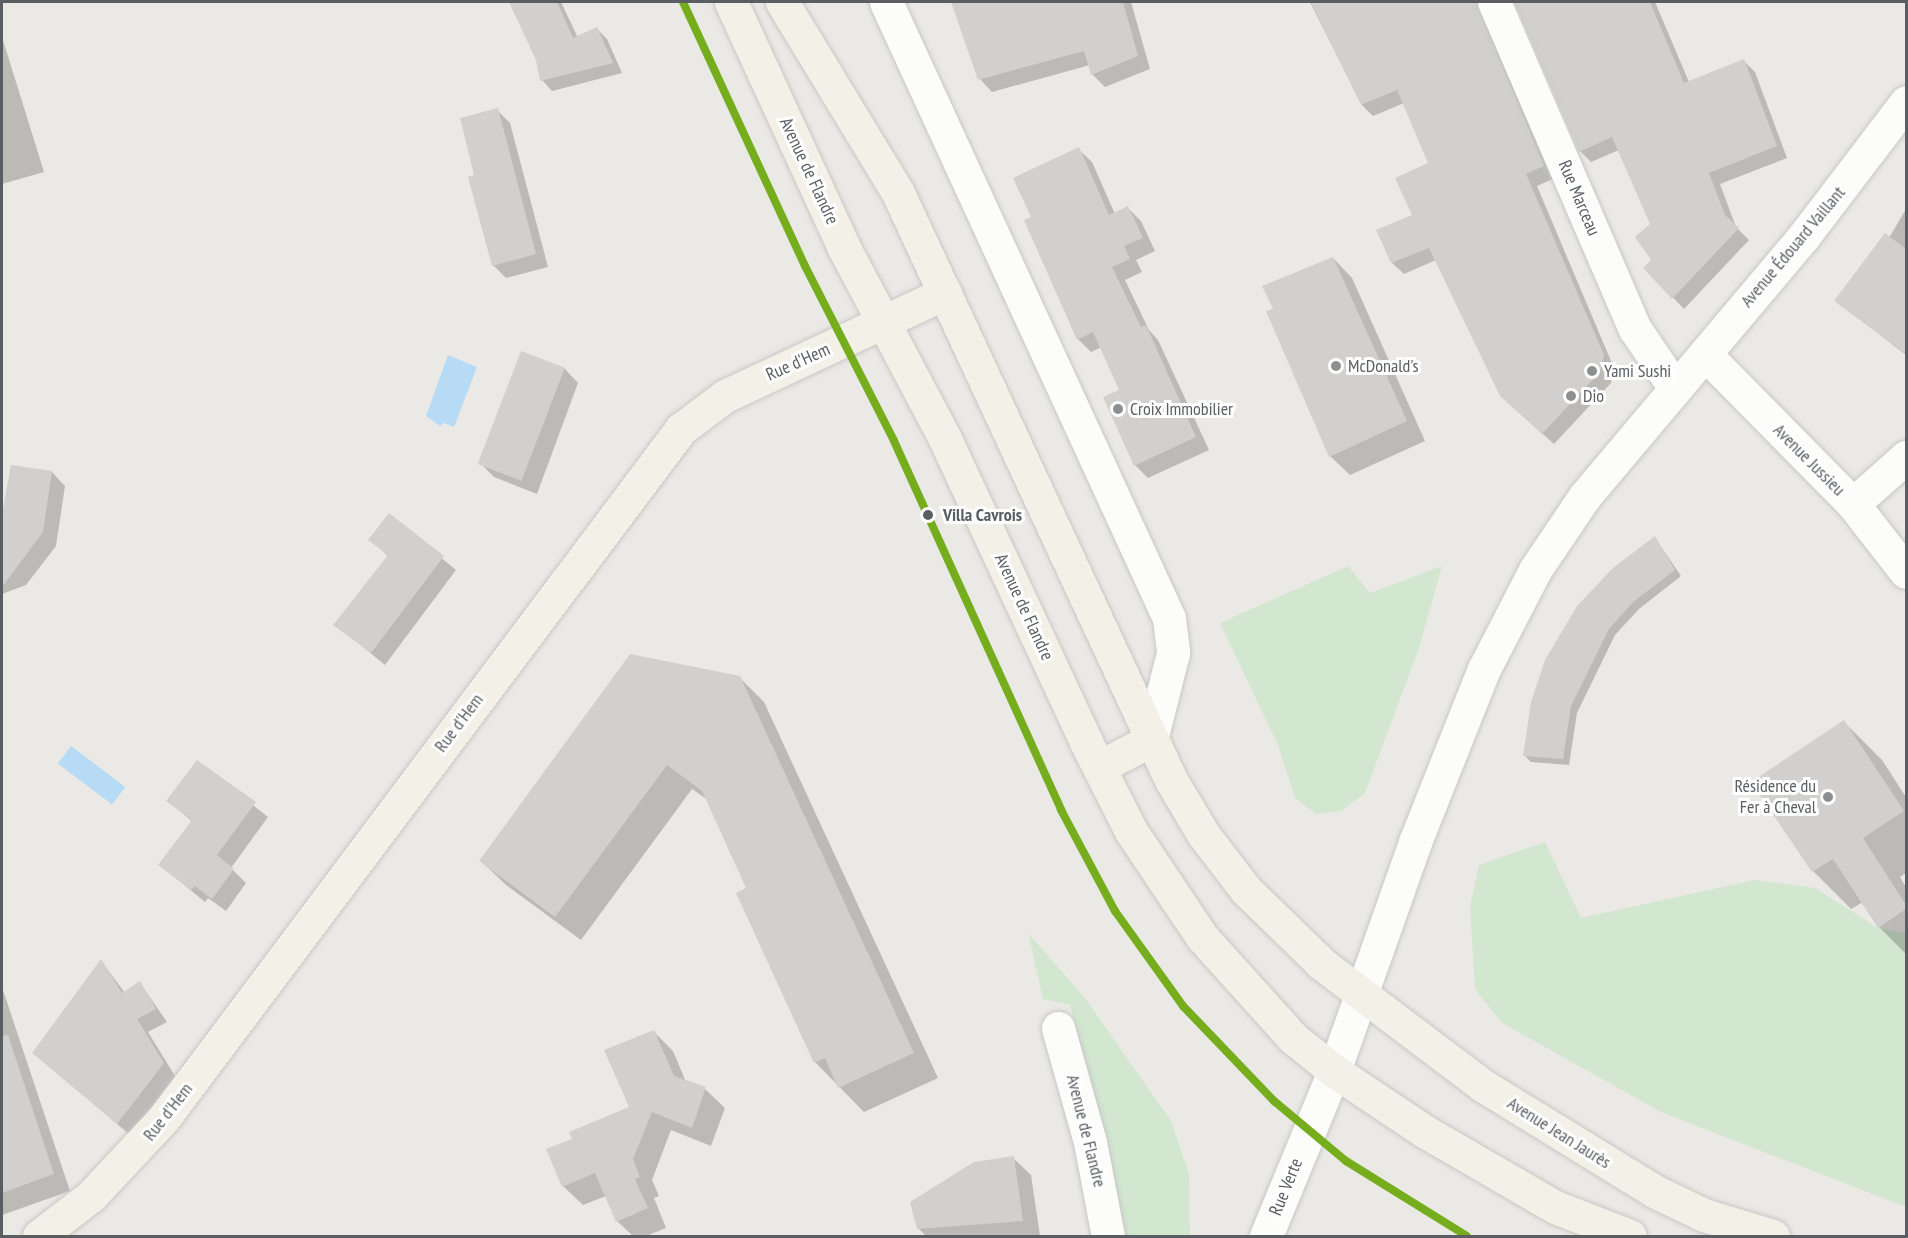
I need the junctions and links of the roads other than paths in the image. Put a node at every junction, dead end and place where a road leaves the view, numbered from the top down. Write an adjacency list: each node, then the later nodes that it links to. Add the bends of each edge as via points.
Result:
1 (731, 2): 7 (main road, Avenue de Flandre, via 843,246)
2 (782, 2): 6 (main road, via 886,172)
3 (886, 2): 13 (street, via 1169,618 1173,653)
4 (1494, 2): 9 (street, Rue Marceau, via 1635,329)
5 (1906, 102): 8 (street, Avenue Édouard Vaillant, via 1876,147)
6 (945, 293): 7 (main road, Rue d'Hem); 13 (main road)
7 (884, 322): 14 (main road, Avenue de Flandre, via 945,439); 18 (main road, Rue d'Hem, via 725,396 681,429 164,1119 91,1196)
8 (1705, 354): 9 (street, Avenue Édouard Vaillant); 11 (street, Avenue Jussieu)
9 (1675, 388): 15 (street, Avenue Édouard Vaillant, via 1585,496 1553,541 1513,610 1484,669 1420,831)
10 (1906, 457): 11 (street)
11 (1853, 504): 12 (street, Avenue Jussieu)
12 (1906, 572)
13 (1151, 740): 14 (main road); 15 (main road, via 1197,824 1246,890 1296,942)
14 (1099, 767): 17 (main road, Avenue de Flandre, via 1152,865 1202,937 1293,1038)
15 (1362, 996): 17 (street, Rue Verte); 22 (main road, Avenue Jean Jaurès, via 1482,1085 1654,1191 1704,1215)
16 (1058, 1028): 19 (street, Avenue de Flandre, via 1095,1163)
17 (1334, 1071): 20 (street, Rue Verte); 21 (main road, via 1424,1131 1555,1207)
18 (39, 1236)
19 (1108, 1236)
20 (1266, 1236)
21 (1630, 1236)
22 (1773, 1236)

